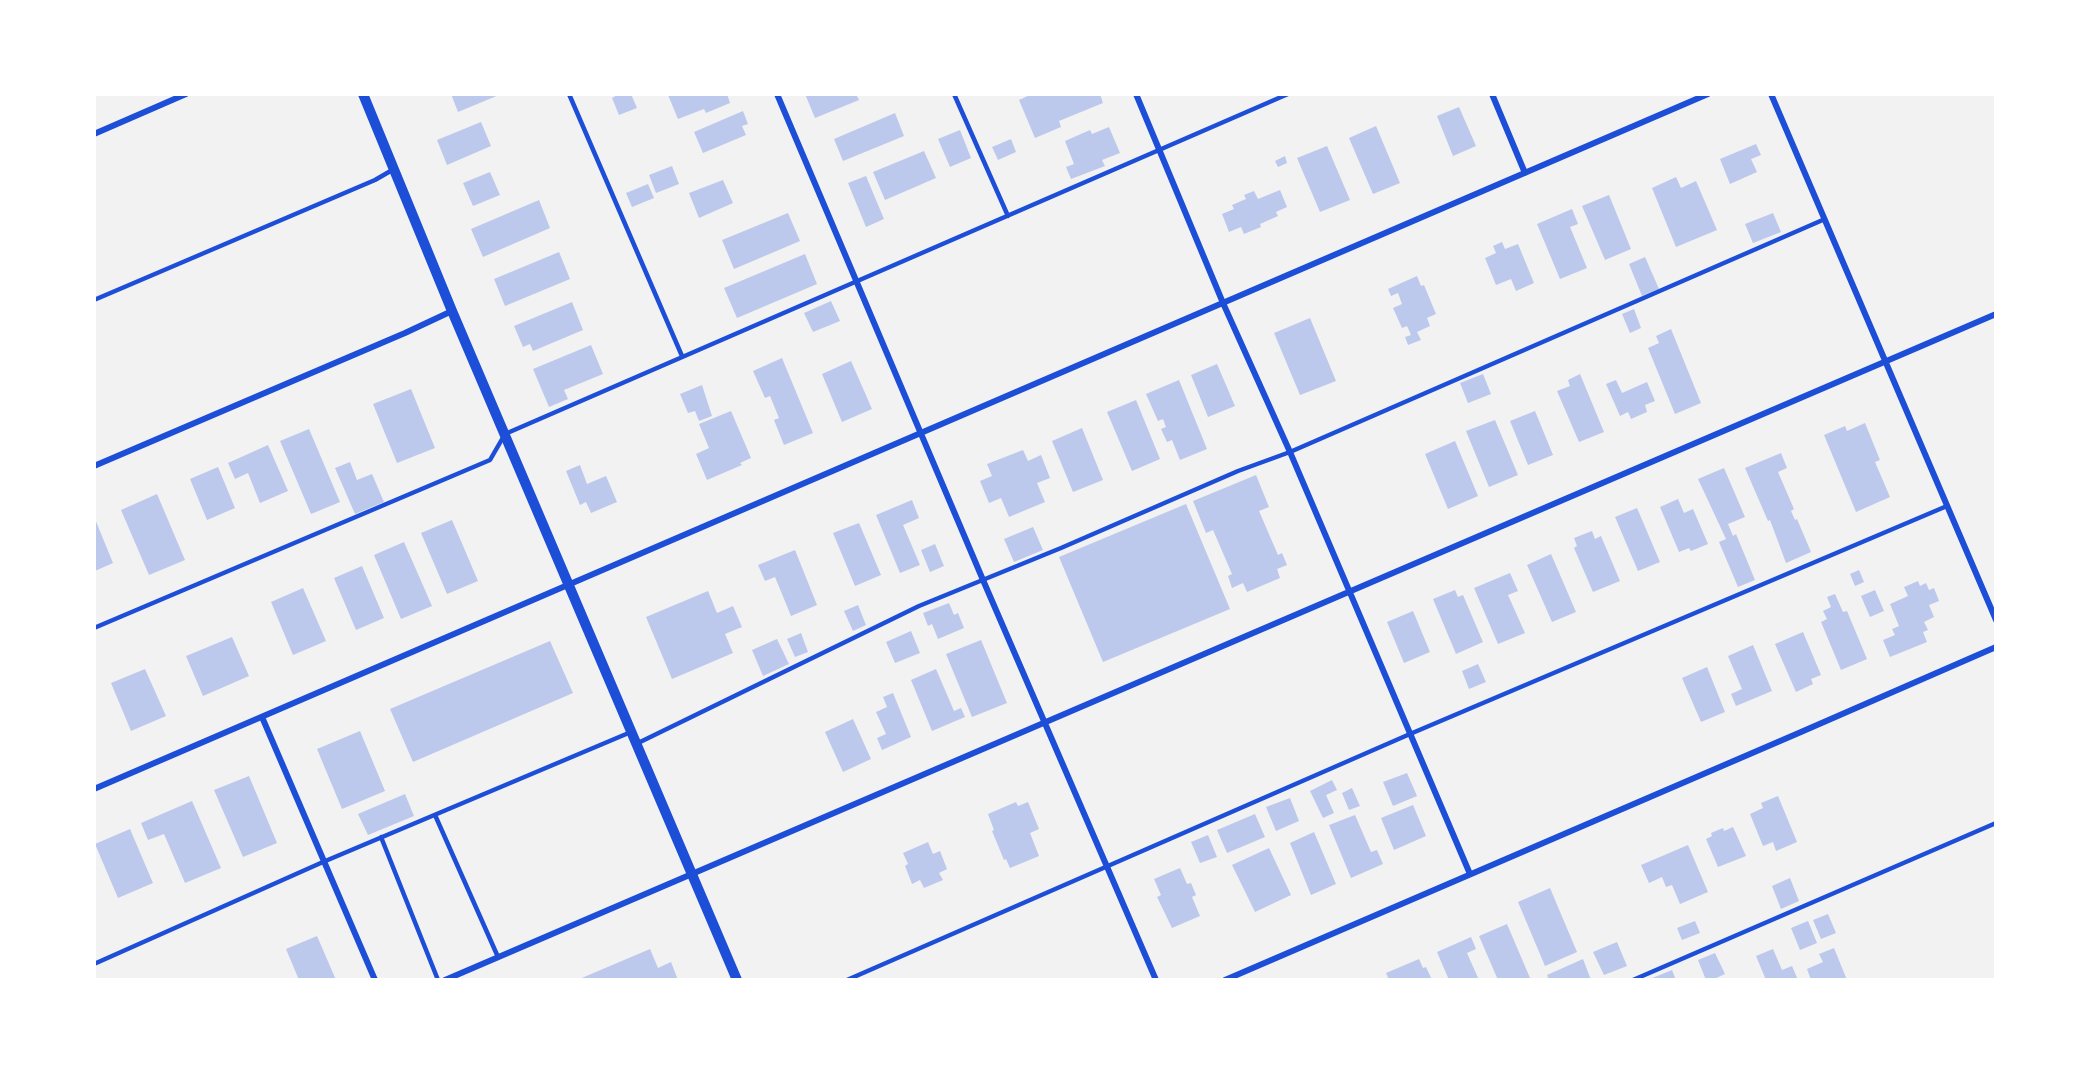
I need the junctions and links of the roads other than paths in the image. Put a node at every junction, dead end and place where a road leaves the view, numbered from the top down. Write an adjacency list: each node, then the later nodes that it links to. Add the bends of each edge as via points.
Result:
1 (186, 94): 11 (street)
2 (363, 94): 13 (street)
3 (569, 94): 22 (lane)
4 (777, 94): 17 (street)
5 (954, 94): 15 (lane)
6 (1136, 94): 12 (street)
7 (1288, 94): 12 (lane)
8 (1492, 94): 14 (street)
9 (1708, 94): 14 (street)
10 (1771, 94): 16 (street)
11 (94, 134)
12 (1160, 149): 15 (lane); 19 (street)
13 (394, 169): 18 (lane); 20 (street)
14 (1525, 173): 19 (street)
15 (1008, 216): 17 (lane)
16 (1825, 219): 23 (street); 26 (lane)
17 (856, 283): 22 (lane); 25 (street)
18 (94, 300)
19 (1223, 303): 25 (street); 26 (street)
20 (452, 311): 24 (street); 27 (street)
21 (1995, 314): 23 (street)
22 (682, 356): 24 (lane)
23 (1885, 361): 28 (street); 31 (street)
24 (505, 434): 30 (street); 33 (lane, via 490,460)
25 (921, 434): 29 (street); 30 (street)
26 (1290, 452): 29 (lane); 31 (street)
27 (94, 466)
28 (1947, 506): 32 (street); 38 (lane)
29 (983, 580): 36 (street); 39 (lane, via 919,606)
30 (568, 585): 35 (street); 37 (street)
31 (1349, 592): 36 (street); 38 (street)
32 (1995, 620)
33 (94, 628)
34 (1995, 646): 47 (street)
35 (262, 717): 40 (street); 44 (street)
36 (1046, 723): 45 (street); 46 (street)
37 (631, 732): 39 (street); 41 (lane)
38 (1410, 734): 45 (lane); 47 (street)
39 (636, 744): 46 (street)
40 (94, 789)
41 (435, 815): 43 (lane); 48 (lane)
42 (1995, 823): 57 (lane)
43 (381, 837): 44 (lane); 51 (lane)
44 (323, 862): 49 (lane); 50 (street)
45 (1107, 867): 54 (lane); 55 (street)
46 (692, 874): 48 (street); 53 (street)
47 (1470, 874): 56 (street)
48 (498, 957): 52 (street)
49 (94, 964)
50 (375, 980)
51 (438, 980)
52 (445, 980)
53 (737, 980)
54 (847, 980)
55 (1156, 980)
56 (1225, 980)
57 (1634, 980)

